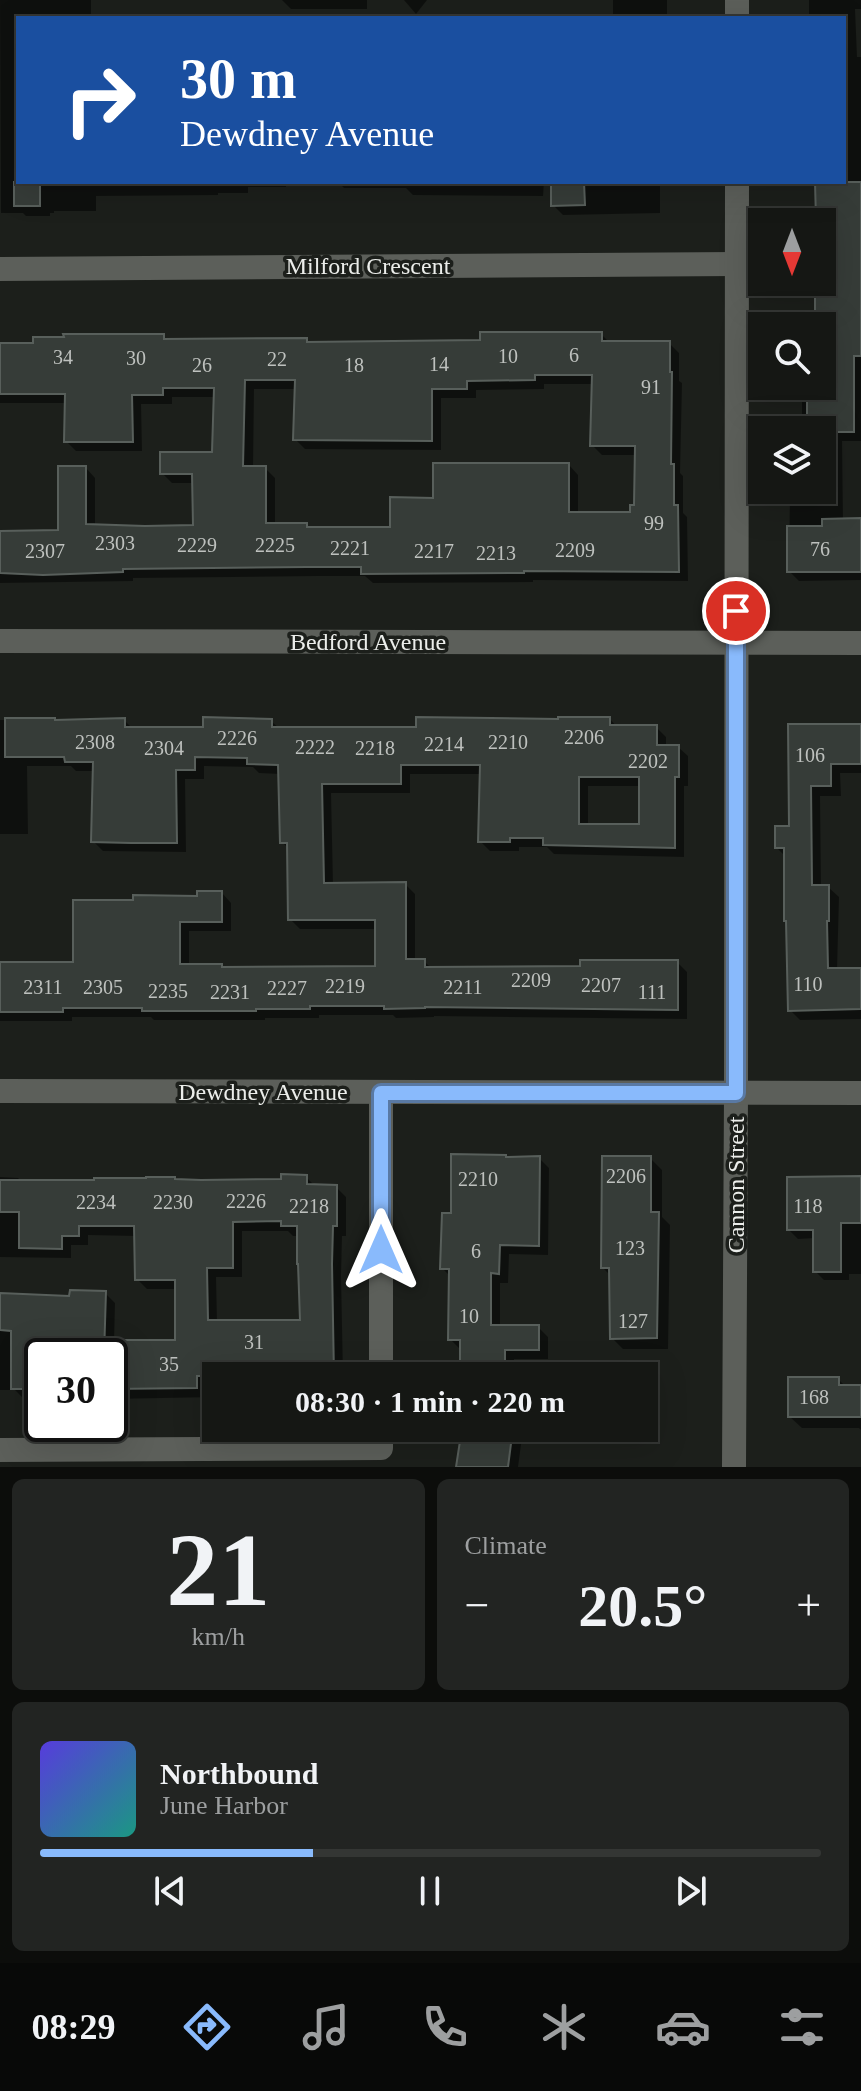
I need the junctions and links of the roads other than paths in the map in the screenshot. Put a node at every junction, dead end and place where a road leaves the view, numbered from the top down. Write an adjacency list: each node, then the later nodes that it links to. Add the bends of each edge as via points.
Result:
1 (737, 184): 2 (street, Cannon Street)
2 (737, 264): 3 (street, Milford Crescent); 5 (street, Cannon Street)
3 (0, 269)
4 (0, 641): 5 (street, Bedford Avenue)
5 (736, 643): 6 (street, Bedford Avenue); 9 (street, Cannon Street)
6 (861, 643)
7 (0, 1091): 8 (street, Dewdney Avenue)
8 (381, 1093): 9 (street, Dewdney Avenue); 11 (street)
9 (736, 1093): 10 (street, Dewdney Avenue); 14 (street, Cannon Street)
10 (861, 1093)
11 (381, 1362)
12 (381, 1442): 13 (street, via 381,1448)
13 (0, 1450)
14 (734, 1467)

